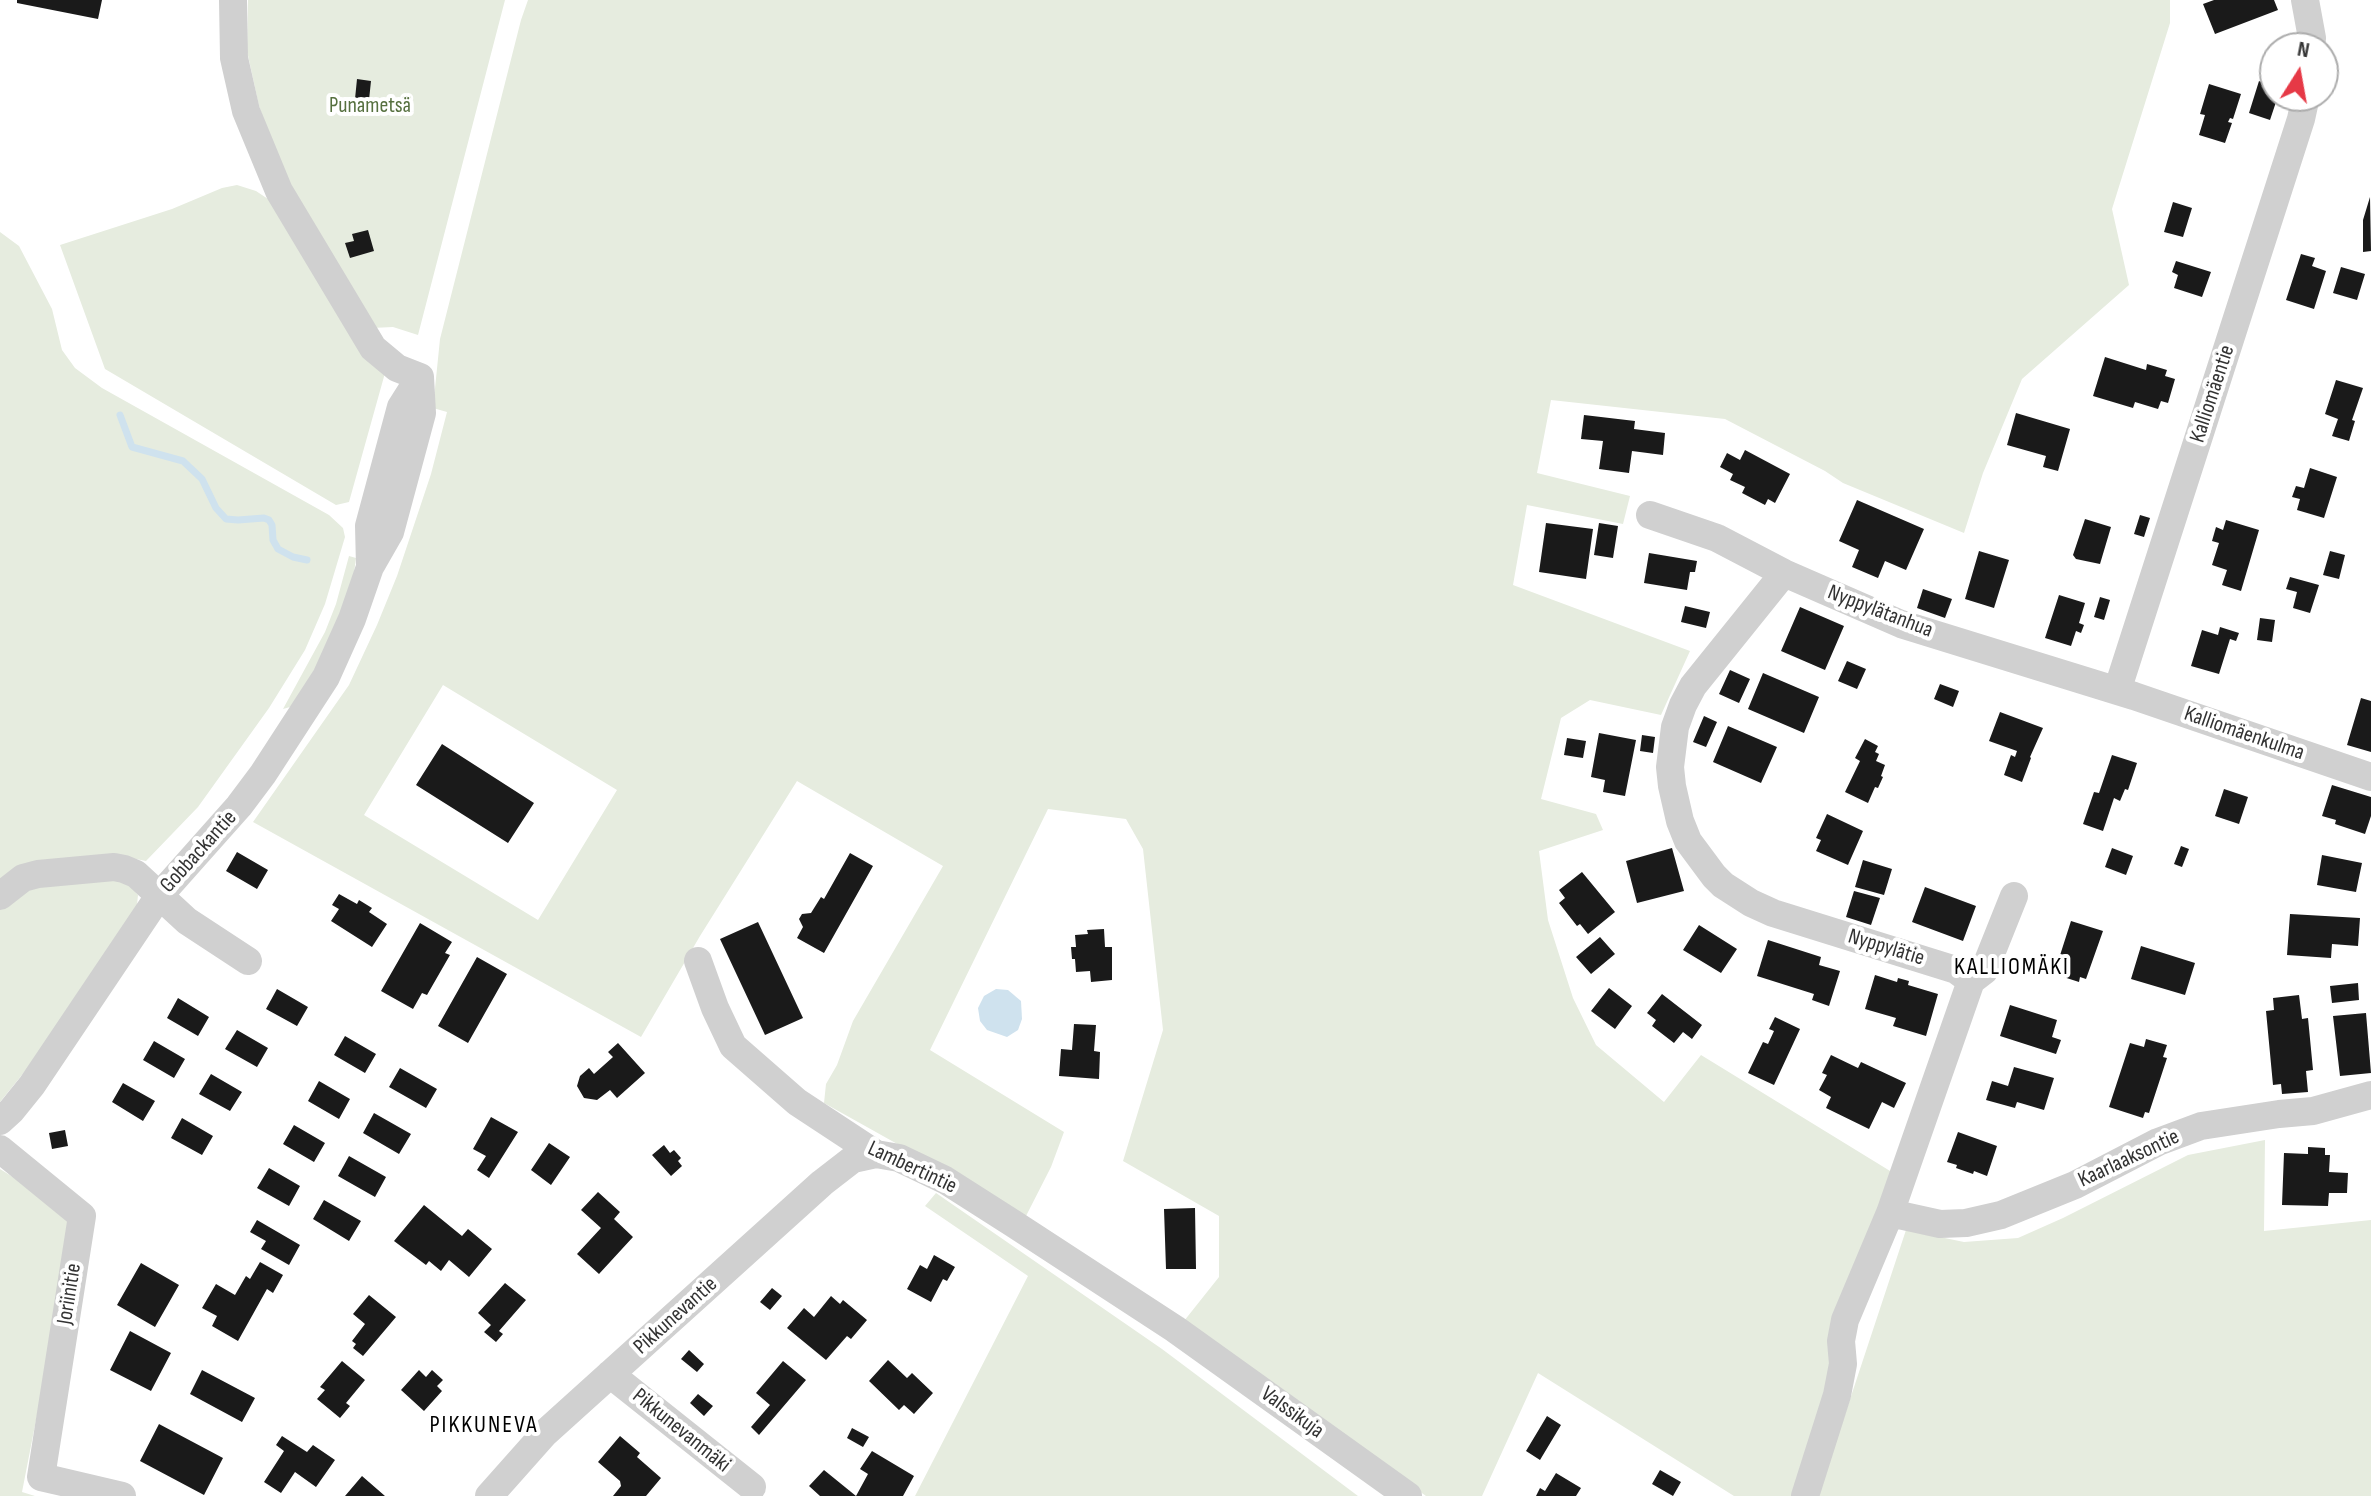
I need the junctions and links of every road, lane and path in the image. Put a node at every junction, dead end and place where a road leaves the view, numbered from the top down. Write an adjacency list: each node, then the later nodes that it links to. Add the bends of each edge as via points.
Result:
1 (233, 0): 10 (street, Gobbackantie, via 234,58 246,111 279,191 373,348 397,368 420,377 422,413 390,532 370,567 326,677 239,806)
2 (2305, 0): 3 (street)
3 (2311, 32)
4 (2303, 112): 7 (street, Kalliomäentie)
5 (1650, 515): 6 (street, Nyppylätanhua, via 1717,538)
6 (1784, 573): 7 (street, Nyppylätanhua, via 1901,624); 14 (street, Nyppylätie, via 1699,678 1675,727 1670,767 1688,841 1723,885 1751,903 1956,970)
7 (2117, 691): 8 (street, Kalliomäenkulma)
8 (2371, 777)
9 (0, 896): 10 (street, via 23,878 38,874 114,867 136,874)
10 (159, 896): 12 (street); 16 (street, Gobbackantie, via 32,1085)
11 (2014, 896): 14 (street, via 1984,971)
12 (248, 961)
13 (698, 961): 18 (street, Lambertintie, via 733,1046 797,1102)
14 (1971, 981): 19 (street)
15 (2371, 1095): 19 (street, Kaarlaaksontie, via 2313,1111 2201,1126 2001,1215 1940,1224)
16 (0, 1121)
17 (0, 1149): 23 (street, Joriinitie, via 82,1216 41,1477)
18 (876, 1154): 20 (street, Lambertintie, via 899,1158 945,1180); 21 (street, Pikkunevantie, via 853,1159 822,1183)
19 (1890, 1213): 26 (street, via 1845,1320 1837,1395)
20 (1175, 1329): 25 (street, Valssikuja)
21 (610, 1374): 22 (street, Pikkunevanmäki); 24 (street, Pikkunevantie, via 537,1441)
22 (752, 1487)
23 (122, 1496)
24 (489, 1496)
25 (1408, 1496)
26 (1805, 1496)

